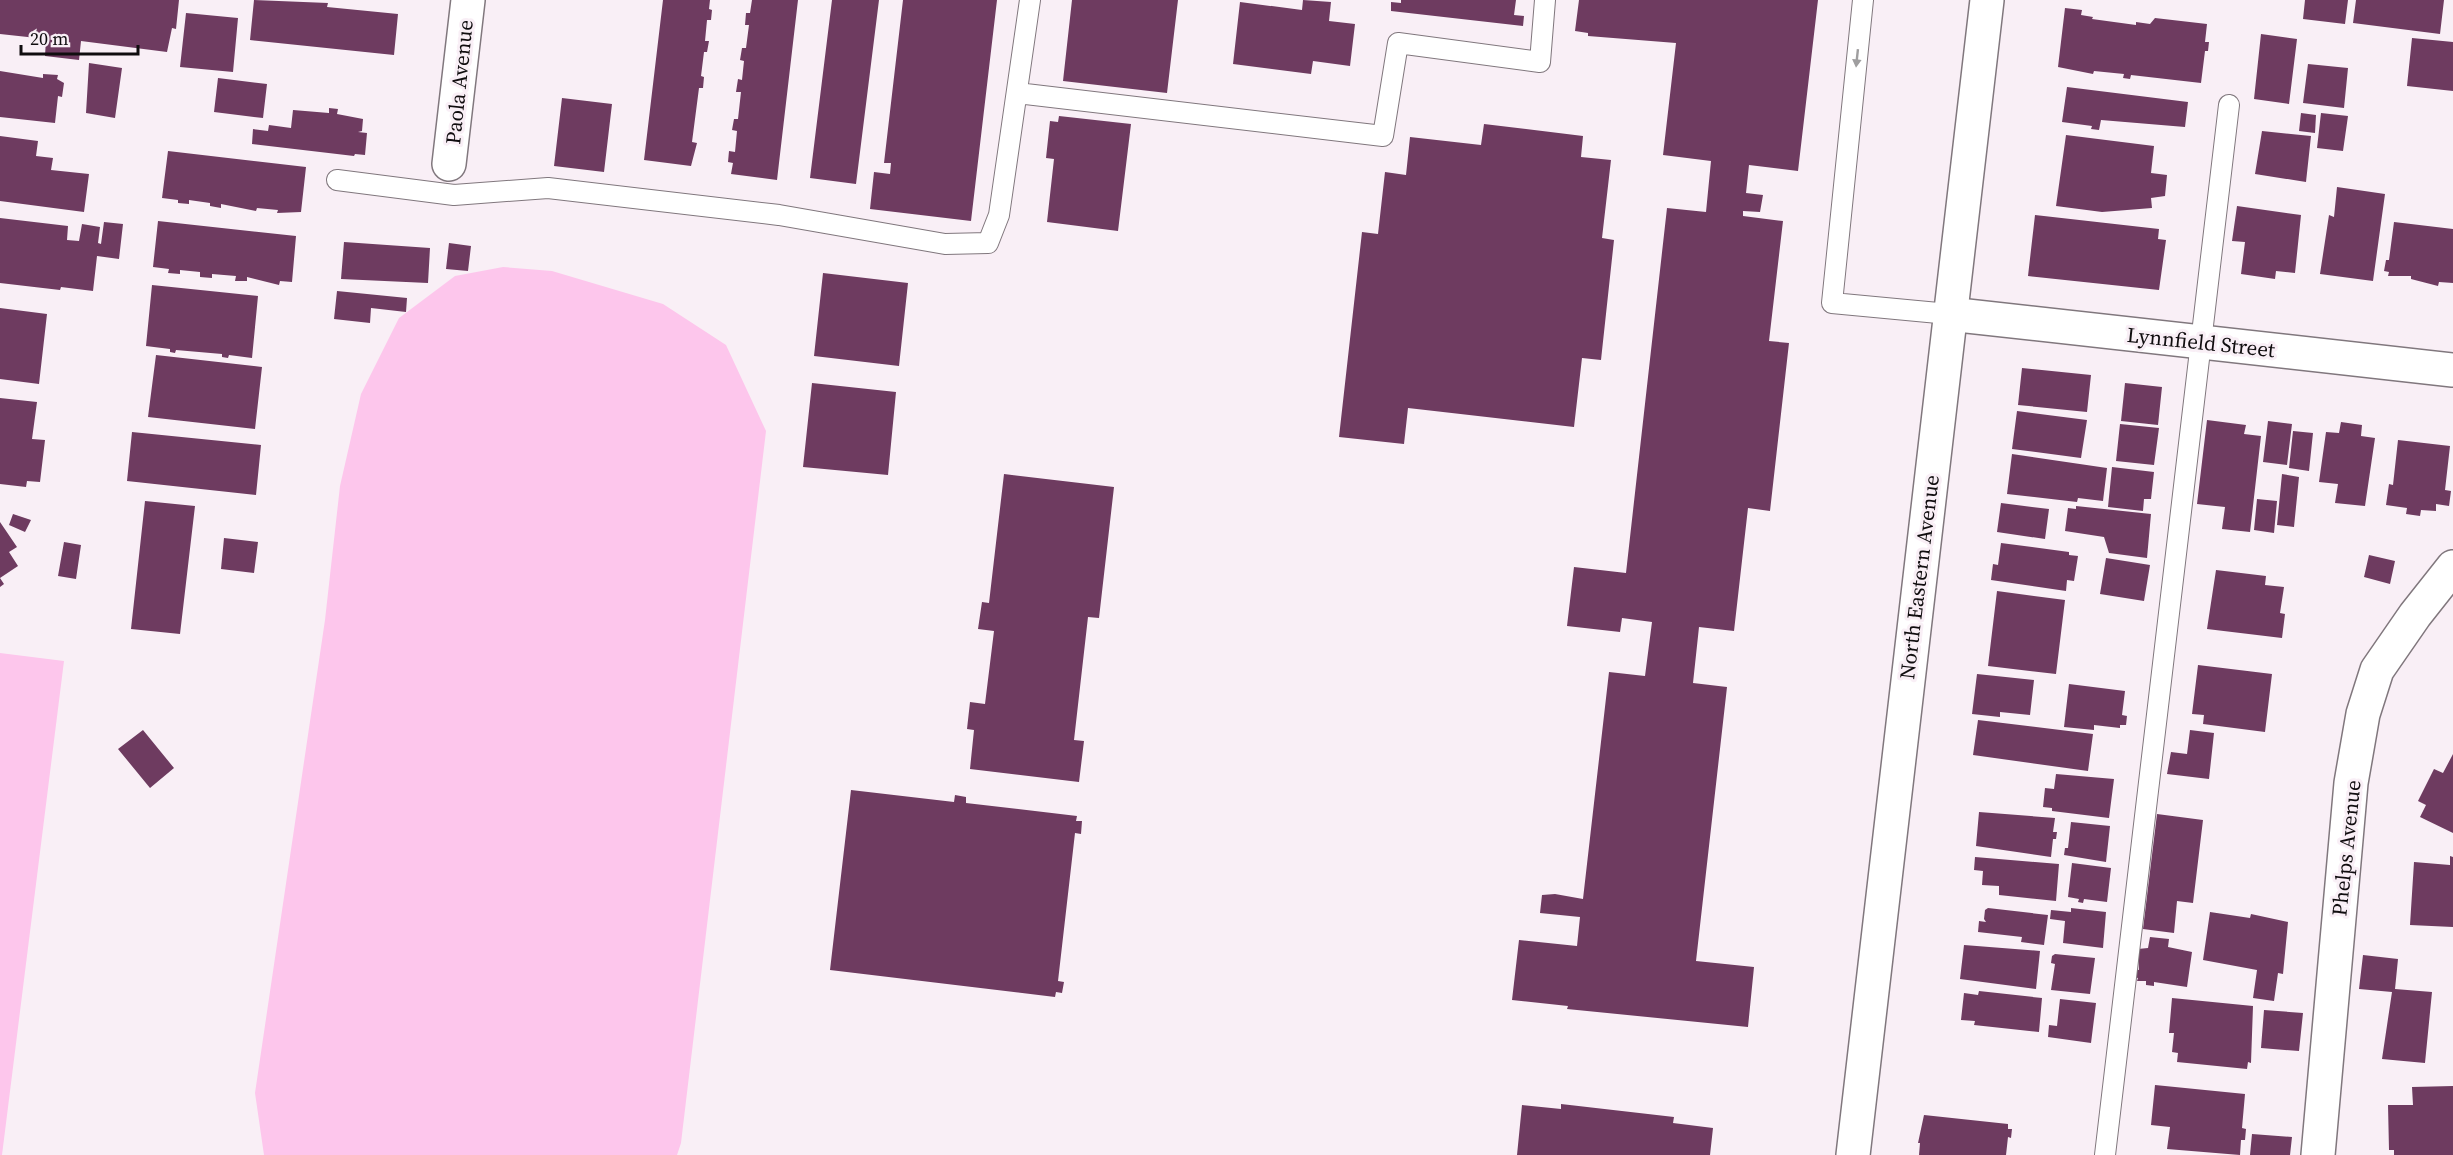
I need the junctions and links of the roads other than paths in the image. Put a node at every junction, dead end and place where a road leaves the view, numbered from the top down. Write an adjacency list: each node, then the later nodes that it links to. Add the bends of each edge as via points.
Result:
1 (468, 0): 8 (street, Paola Avenue)
2 (1030, 0): 6 (lane)
3 (1545, 0): 6 (lane, via 1540,62 1398,43 1383,136)
4 (1863, 0): 10 (lane, one-way to 10, via 1832,303)
5 (1987, 0): 10 (street, North Eastern Avenue)
6 (1017, 93): 9 (lane, via 999,214 988,243 945,244 780,215 548,188 454,195)
7 (2229, 105): 11 (lane)
8 (449, 164)
9 (337, 180)
10 (1949, 314): 11 (street, Lynnfield Street); 14 (street, North Eastern Avenue)
11 (2202, 342): 12 (street, Lynnfield Street); 15 (lane)
12 (2453, 370)
13 (2453, 567): 16 (street, Phelps Avenue, via 2377,670 2363,714 2351,783)
14 (1853, 1155)
15 (2105, 1155)
16 (2318, 1155)

